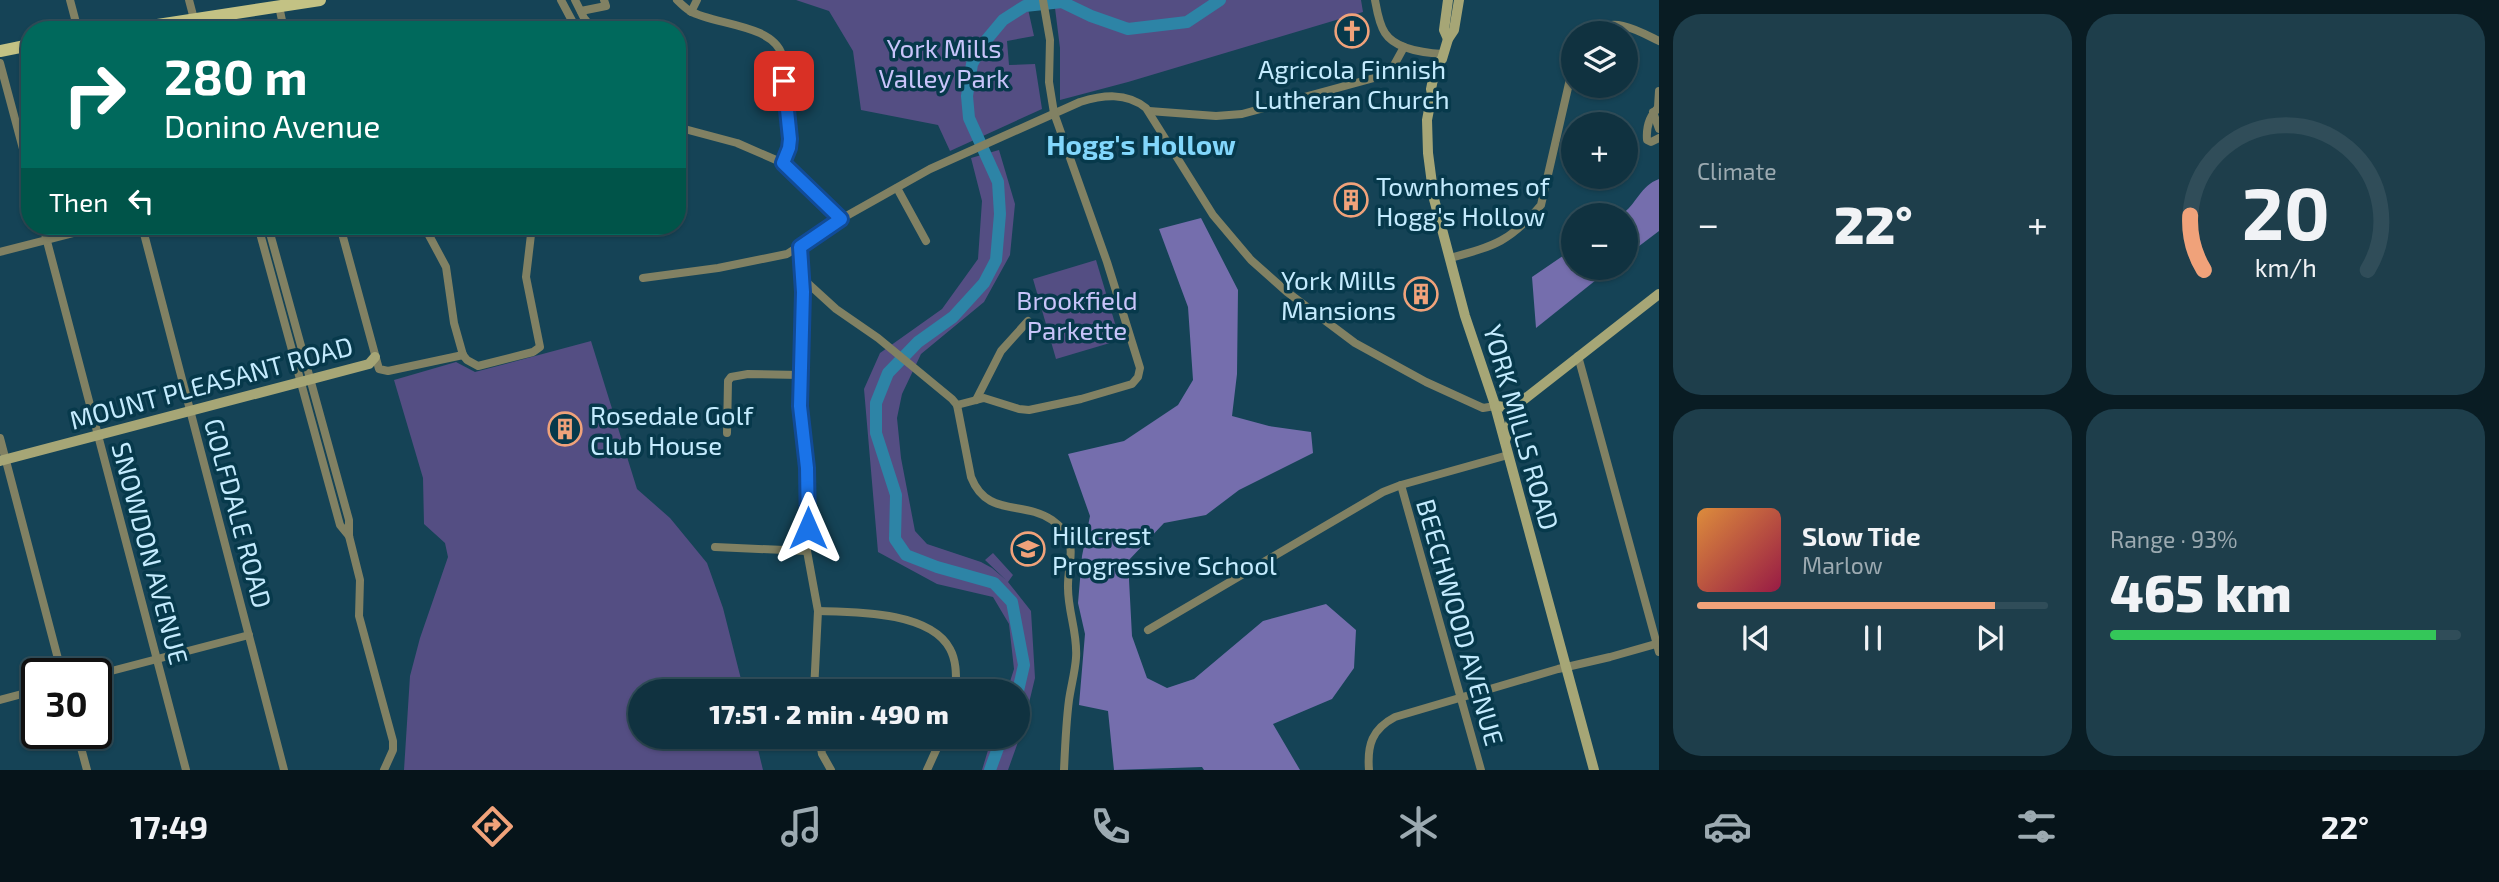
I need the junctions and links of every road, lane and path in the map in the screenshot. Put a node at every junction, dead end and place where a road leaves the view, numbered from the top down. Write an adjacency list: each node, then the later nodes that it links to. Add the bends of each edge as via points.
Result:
1 (71, 0): 16 (street)
2 (189, 0): 17 (street)
3 (561, 0): 20 (street)
4 (575, 0): 14 (street)
5 (604, 0): 14 (street, via 606,6)
6 (677, 0): 15 (street)
7 (697, 0): 15 (street)
8 (1043, 0): 34 (street)
9 (1375, 0): 25 (street, via 1384,32)
10 (1448, 0): 23 (main road, YORK MILLS ROAD, via 1444,30)
11 (1459, 0): 23 (main road, YORK MILLS ROAD)
12 (312, 1): 13 (main road)
13 (279, 6): 18 (main road); 19 (street)
14 (581, 11): 21 (street)
15 (691, 12): 39 (street, via 771,38 777,44 790,139)
16 (76, 21)
17 (203, 21)
18 (213, 21)
19 (282, 21)
20 (572, 21)
21 (588, 21)
22 (1638, 30): 24 (street)
23 (1448, 39): 28 (main road, YORK MILLS ROAD)
24 (1659, 41)
25 (1404, 47): 28 (street); 33 (street, via 1385,75 1265,109 1228,116)
26 (21, 48): 27 (main road)
27 (0, 51)
28 (1443, 56): 54 (main road, YORK MILLS ROAD, via 1436,65 1431,89 1427,153)
29 (0, 63): 38 (street)
30 (1659, 91): 32 (street)
31 (1566, 98): 54 (street, via 1541,205 1502,242)
32 (1657, 109): 36 (street); 37 (street, via 1648,124 1647,140)
33 (1149, 111): 34 (street, via 1134,100 1117,96 1088,100); 66 (street, via 1213,215 1251,260 1287,292 1355,343 1426,382 1483,408)
34 (1054, 113): 40 (street); 65 (street, via 1107,262 1140,368 1138,377 1132,384 1044,408 1018,409 984,398)
35 (686, 129): 39 (street, via 737,142)
36 (1659, 129)
37 (1659, 138)
38 (21, 141)
39 (783, 163): 41 (street)
40 (897, 188): 41 (street); 51 (street)
41 (841, 219): 52 (street)
42 (46, 235): 50 (street, SNOWDON AVENUE)
43 (66, 235): 50 (street)
44 (144, 235): 68 (street, GOLFDALE ROAD)
45 (261, 235): 63 (street)
46 (270, 235): 63 (street)
47 (343, 235): 61 (street)
48 (429, 235): 59 (street, via 446,267)
49 (531, 235): 59 (street, via 526,277 540,347 478,366)
50 (47, 240): 53 (street); 70 (street, SNOWDON AVENUE)
51 (926, 241)
52 (800, 247): 55 (street, via 787,254 718,268); 56 (street)
53 (0, 253)
54 (1450, 258): 66 (main road, YORK MILLS ROAD)
55 (643, 278)
56 (802, 278): 62 (street); 67 (street)
57 (1659, 294): 60 (main road)
58 (1028, 321): 65 (street, via 1001,351)
59 (463, 355): 61 (street, MOUNT PLEASANT ROAD, via 388,371 379,369)
60 (1578, 356): 64 (main road); 81 (street)
61 (374, 357): 63 (main road, MOUNT PLEASANT ROAD, via 371,363)
62 (800, 375): 69 (street, via 731,377); 77 (street, via 809,500)
63 (306, 381): 68 (main road, MOUNT PLEASANT ROAD); 97 (street, via 340,524 349,536 360,580 359,616 393,741)
64 (1527, 397): 66 (main road, via 1511,407); 72 (main road, via 1512,418)
65 (976, 400): 67 (street)
66 (1495, 404): 72 (main road, YORK MILLS ROAD)
67 (957, 405): 100 (street, via 975,488 992,503 1051,520 1070,546 1068,591 1076,656)
68 (191, 411): 70 (main road, MOUNT PLEASANT ROAD); 80 (street, GOLFDALE ROAD)
69 (727, 433)
70 (98, 435): 74 (main road, MOUNT PLEASANT ROAD); 83 (street, SNOWDON AVENUE)
71 (0, 438): 74 (street)
72 (1505, 442): 73 (main road, YORK MILLS ROAD)
73 (1508, 454): 75 (street); 84 (main road, YORK MILLS ROAD)
74 (3, 460): 82 (street)
75 (1401, 485): 79 (street); 89 (street, BEECHWOOD AVENUE)
76 (715, 547): 77 (street)
77 (807, 551): 78 (street)
78 (818, 611): 86 (street); 87 (street, via 874,613 921,626 949,646)
79 (1148, 630)
80 (249, 635): 83 (street); 96 (street, GOLFDALE ROAD)
81 (1658, 646): 84 (street)
82 (58, 658)
83 (157, 659): 85 (street); 95 (street, SNOWDON AVENUE)
84 (1566, 667): 89 (street); 103 (main road, YORK MILLS ROAD)
85 (112, 671)
86 (815, 679)
87 (956, 679)
88 (21, 694): 90 (street)
89 (1462, 698): 101 (street, via 1395,717 1380,726 1369,744); 102 (street, BEECHWOOD AVENUE)
90 (0, 700)
91 (81, 749): 94 (street)
92 (821, 749): 98 (street)
93 (937, 749): 99 (street)
94 (87, 770)
95 (186, 770)
96 (284, 770)
97 (384, 770)
98 (831, 770)
99 (927, 770)
100 (1064, 770)
101 (1369, 770)
102 (1481, 770)
103 (1594, 770)

